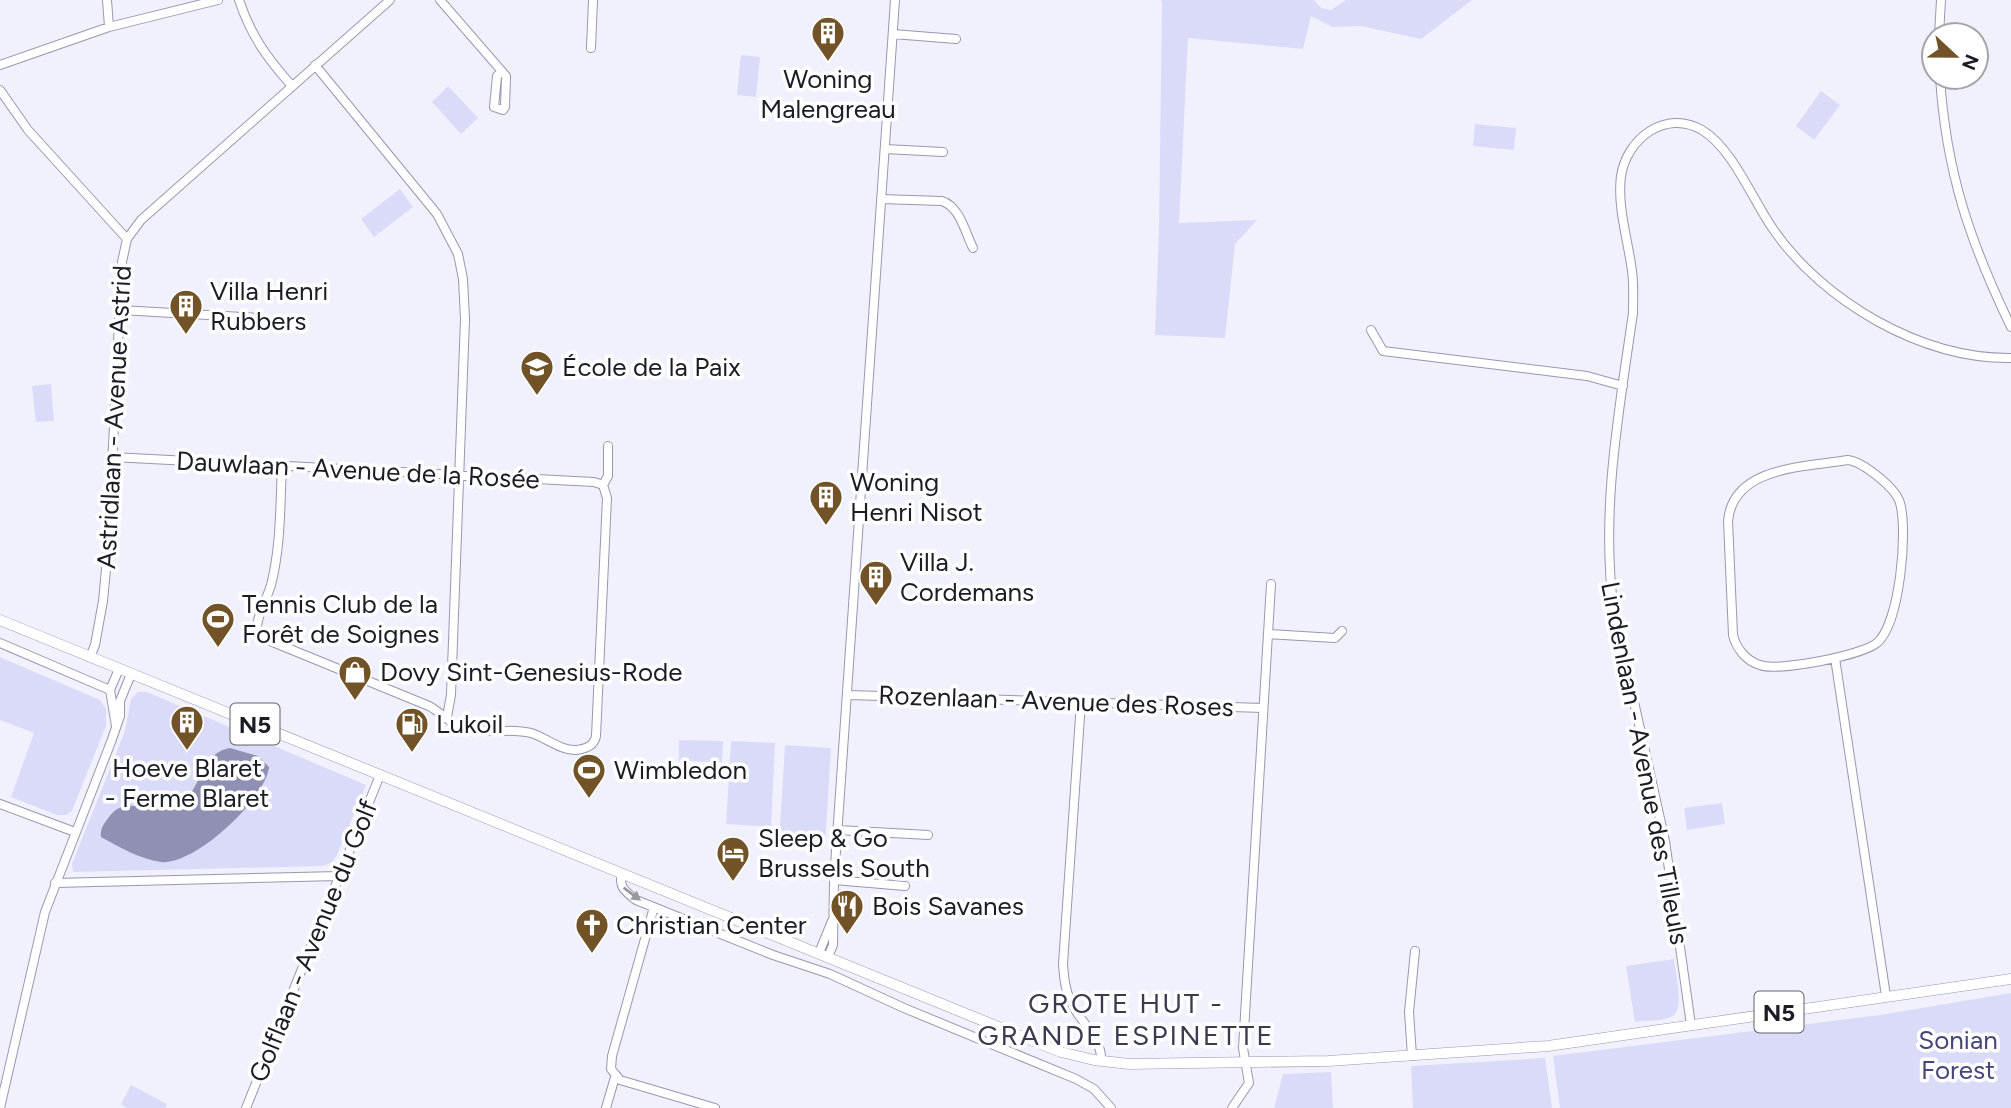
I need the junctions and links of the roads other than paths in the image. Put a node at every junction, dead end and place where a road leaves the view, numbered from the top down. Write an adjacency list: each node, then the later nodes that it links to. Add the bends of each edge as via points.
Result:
1 (107, 0): 10 (street)
2 (218, 0): 10 (street)
3 (239, 0): 17 (street, via 265,56)
4 (390, 0): 15 (street, Astridlaan - Avenue Astrid)
5 (440, 0): 16 (street)
6 (593, 0): 13 (street)
7 (895, 0): 11 (street)
8 (1941, 0): 9 (street)
9 (1940, 21)
10 (109, 27): 14 (street)
11 (893, 34): 12 (street); 20 (street)
12 (956, 39)
13 (592, 48)
14 (0, 65)
15 (316, 65): 17 (street, Astridlaan - Avenue Astrid); 34 (street, via 437,214 458,254 465,319)
16 (501, 72)
17 (292, 86): 23 (street, Astridlaan - Avenue Astrid, via 141,220)
18 (0, 90): 23 (street, via 28,130)
19 (1941, 91): 27 (street, via 1956,190)
20 (885, 149): 21 (street); 22 (street)
21 (943, 152)
22 (881, 199): 24 (street, via 950,204); 46 (street)
23 (127, 239): 25 (street, Astridlaan - Avenue Astrid)
24 (973, 248)
25 (120, 310): 26 (street); 32 (street, Astridlaan - Avenue Astrid)
26 (261, 318)
27 (2011, 327)
28 (1371, 330): 30 (street, via 1383,351 1587,376)
29 (2011, 358): 30 (street, Lindenlaan - Avenue des Tilleuls, via 1925,344 1844,299 1807,268 1774,230 1713,138 1679,122 1657,127 1634,144 1621,173 1634,288)
30 (1623, 386): 66 (street, Lindenlaan - Avenue des Tilleuls, via 1609,521 1609,577 1665,841)
31 (608, 446): 35 (street, via 608,476)
32 (112, 457): 33 (street, Dauwlaan - Avenue de la Rosée); 41 (street, Astridlaan - Avenue Astrid, via 103,601)
33 (282, 466): 34 (street, Dauwlaan - Avenue de la Rosée); 49 (street, via 277,554 256,626 258,636)
34 (459, 474): 35 (street, Dauwlaan - Avenue de la Rosée); 49 (street)
35 (603, 485): 49 (street, via 607,498 595,742 568,750 531,733 462,728)
36 (1271, 584): 39 (street)
37 (0, 620): 41 (main road, N5)
38 (1342, 631): 39 (street, via 1335,638)
39 (1268, 634): 48 (street)
40 (0, 643): 45 (street)
41 (90, 657): 43 (main road, N5)
42 (1835, 658): 42 (street, via 1863,652 1880,640 1901,576 1902,519 1897,495 1863,465 1848,460 1754,479 1735,495 1728,521 1732,635 1741,652 1768,667); 65 (street)
43 (119, 669): 44 (main road, N5); 45 (street)
44 (131, 674): 50 (street); 51 (main road, N5)
45 (110, 690): 50 (street)
46 (849, 695): 47 (street, Rozenlaan - Avenue des Roses); 53 (street)
47 (1081, 702): 48 (street, Rozenlaan - Avenue des Roses); 70 (street, via 1063,964 1071,1003 1100,1049)
48 (1263, 708): 71 (street)
49 (447, 717)
50 (116, 726): 54 (street)
51 (380, 775): 56 (main road, N5); 57 (street, Golflaan - Avenue du Golf)
52 (0, 804): 54 (street)
53 (838, 830): 55 (street); 58 (street)
54 (75, 832): 59 (street)
55 (928, 835)
56 (622, 874): 61 (street, one-way to 61, via 620,881 627,893); 63 (main road, N5)
57 (339, 876): 59 (street); 74 (street, Golflaan - Avenue du Golf)
58 (834, 880): 60 (street); 63 (street, via 832,921)
59 (55, 883): 68 (street)
60 (905, 886)
61 (654, 907): 72 (street, via 612,1056); 77 (street, via 830,974 1076,1079 1094,1089)
62 (1415, 951): 67 (street, via 1409,1012)
63 (823, 955): 70 (main road, N5, via 1061,1052)
64 (2011, 979): 65 (main road, N5)
65 (1886, 996): 66 (main road, N5)
66 (1691, 1025): 67 (main road, N5, via 1548,1046)
67 (1412, 1056): 71 (main road, N5)
68 (10, 1057): 69 (street); 73 (street)
69 (0, 1058)
70 (1101, 1061): 71 (main road, N5)
71 (1245, 1063): 78 (street, via 1250,1083)
72 (615, 1077): 75 (street); 76 (street)
73 (0, 1108)
74 (246, 1108)
75 (606, 1108)
76 (715, 1108)
77 (1111, 1108)
78 (1232, 1108)

